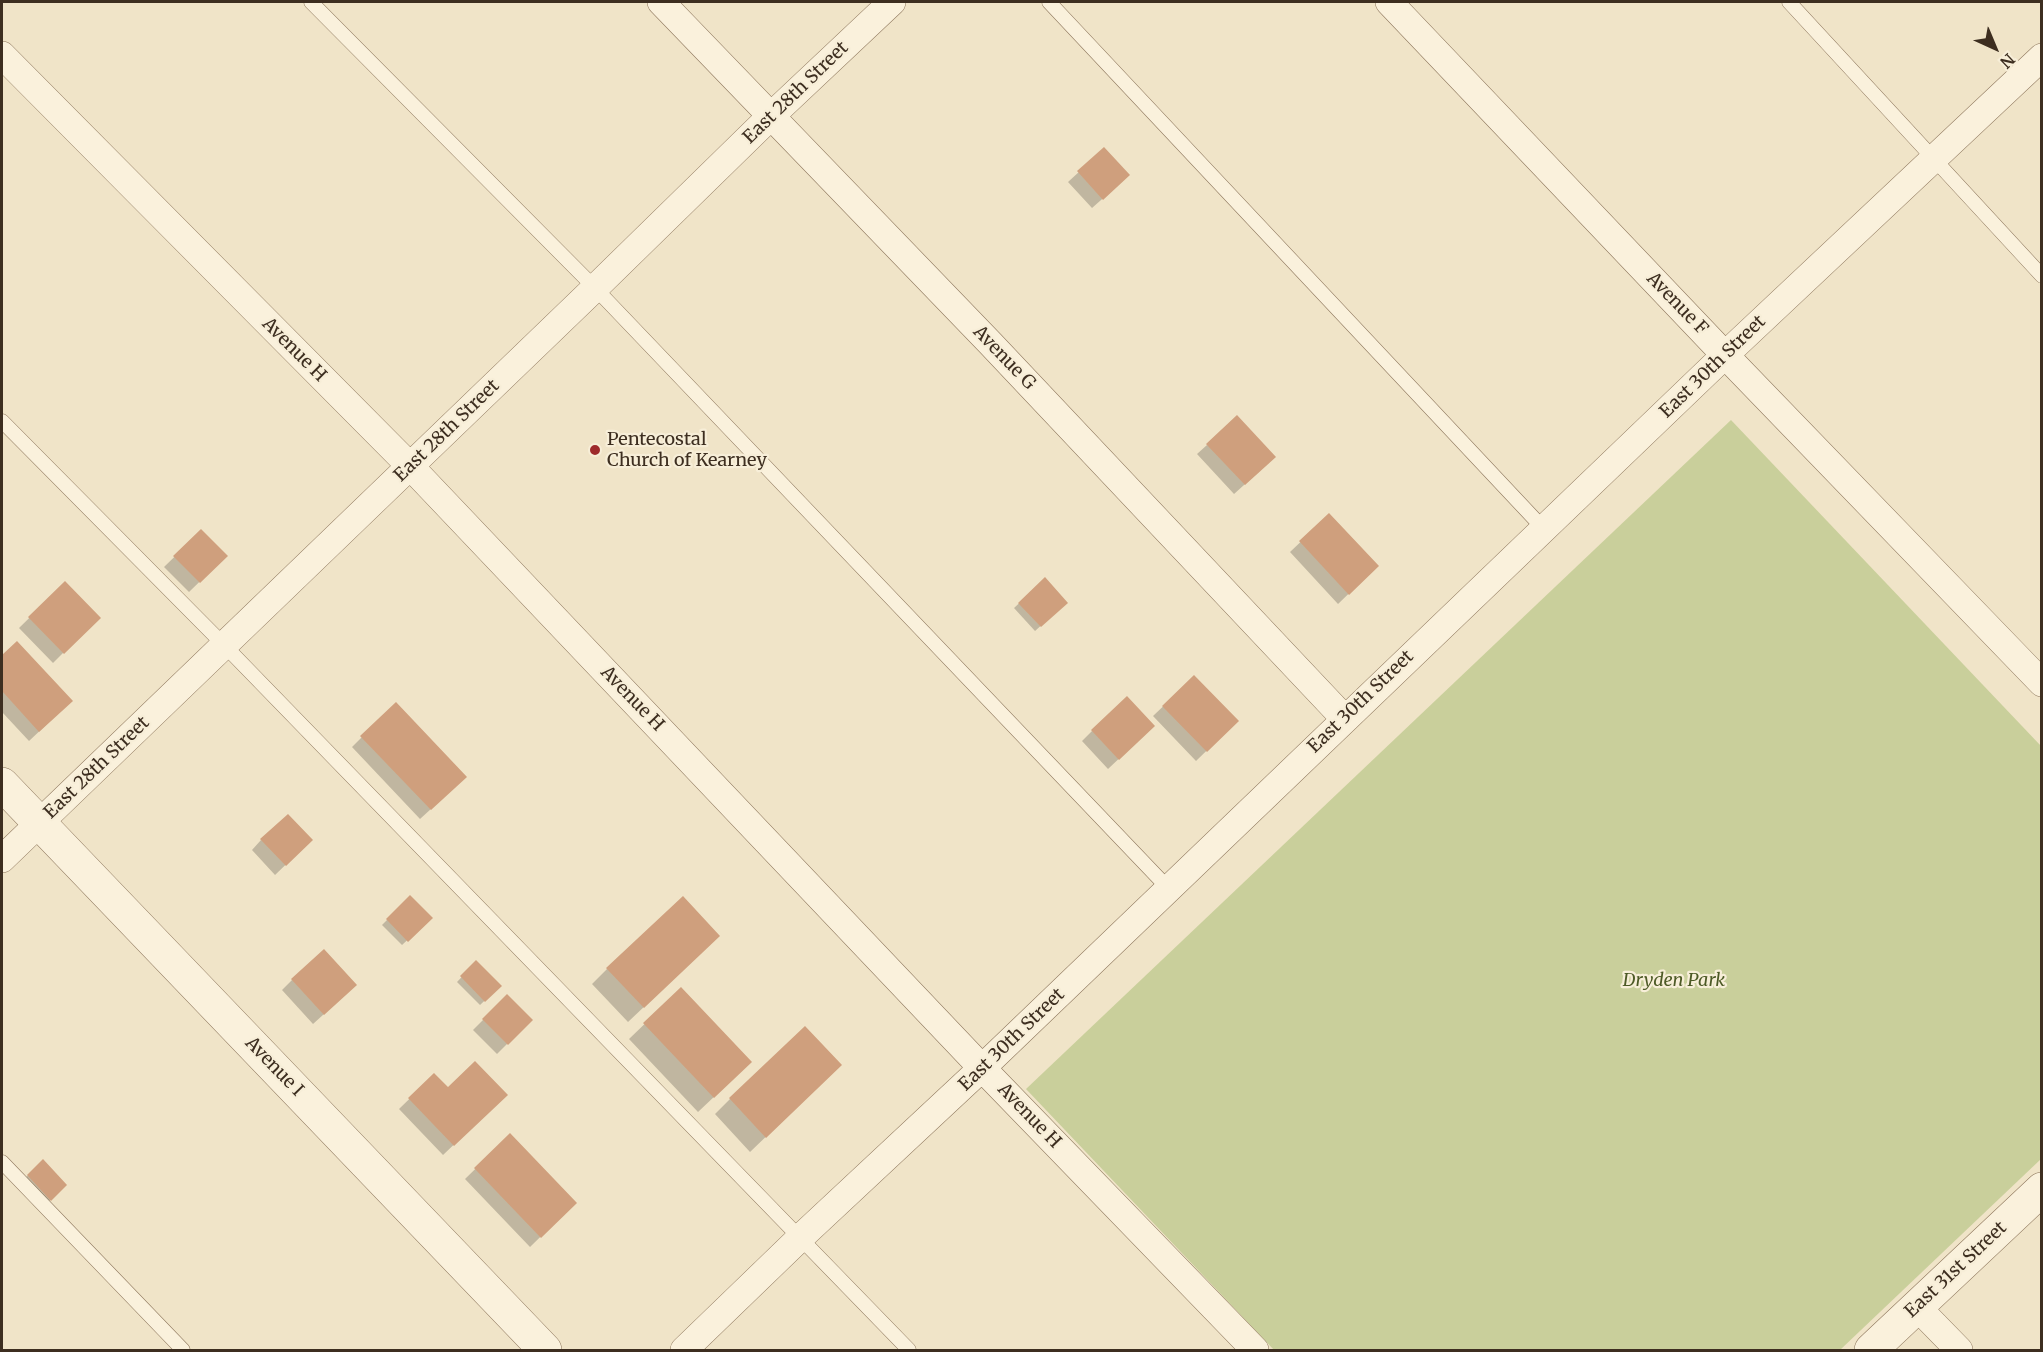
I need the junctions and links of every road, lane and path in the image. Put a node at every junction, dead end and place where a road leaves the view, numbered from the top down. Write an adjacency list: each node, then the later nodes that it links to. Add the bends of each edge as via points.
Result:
1 (311, 2): 12 (lane)
2 (661, 2): 9 (street, Avenue G)
3 (892, 2): 9 (street, East 28th Street)
4 (1049, 2): 16 (lane)
5 (1389, 2): 13 (street, Avenue F)
6 (1789, 2): 10 (lane)
7 (2, 55): 15 (street, Avenue H)
8 (2042, 57): 10 (street, East 30th Street)
9 (771, 116): 12 (street, East 28th Street); 19 (street, Avenue G)
10 (1933, 159): 11 (lane); 13 (street, East 30th Street)
11 (2042, 276)
12 (595, 288): 15 (street, East 28th Street); 23 (lane)
13 (1725, 355): 16 (street, East 30th Street); 18 (street, Avenue F)
14 (2, 421): 17 (lane)
15 (410, 466): 17 (street, East 28th Street); 24 (street, Avenue H)
16 (1543, 528): 19 (street, East 30th Street)
17 (224, 645): 21 (street, East 28th Street); 27 (lane)
18 (2042, 682)
19 (1344, 718): 23 (street, East 30th Street)
20 (2, 784): 21 (street, Avenue I)
21 (40, 822): 22 (street, East 28th Street); 30 (street, Avenue I)
22 (2, 859)
23 (1169, 889): 24 (street, East 30th Street)
24 (982, 1068): 27 (street, East 30th Street); 33 (street, Avenue H)
25 (2, 1162): 29 (lane)
26 (2042, 1189): 28 (street, East 31st Street)
27 (801, 1237): 31 (street, East 30th Street); 32 (lane)
28 (1917, 1307): 34 (street, East 31st Street); 35 (street)
29 (183, 1350)
30 (545, 1350)
31 (684, 1350)
32 (909, 1350)
33 (1255, 1350)
34 (1871, 1350)
35 (1959, 1350)

